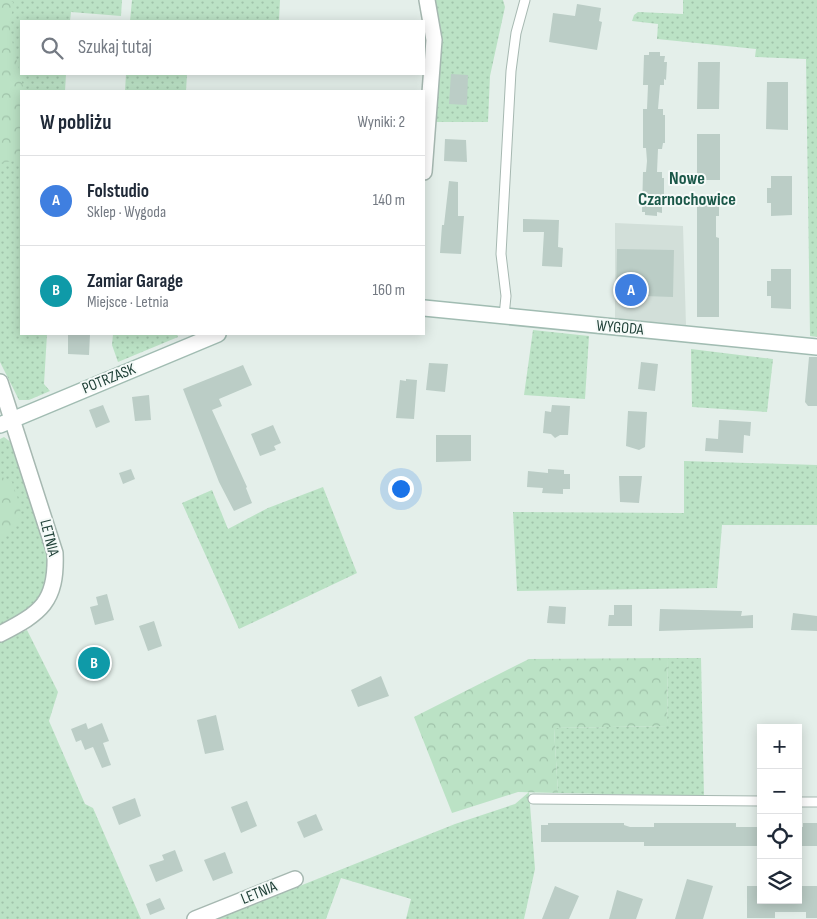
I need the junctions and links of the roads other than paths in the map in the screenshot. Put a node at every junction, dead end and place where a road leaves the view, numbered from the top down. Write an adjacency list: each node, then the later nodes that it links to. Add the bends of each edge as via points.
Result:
1 (428, 0): 3 (street, via 434,40)
2 (525, 0): 5 (lane, via 511,71 500,254 506,296)
3 (425, 159)
4 (425, 308): 5 (street, WYGODA)
5 (504, 316): 7 (street, WYGODA)
6 (216, 335): 9 (street, POTRZASK)
7 (817, 346)
8 (0, 382): 9 (street, LETNIA)
9 (7, 422): 10 (street, LETNIA, via 56,553 56,575 48,601 29,619)
10 (0, 634)
11 (533, 799): 12 (lane)
12 (757, 801)
13 (802, 802): 14 (lane)
14 (817, 802)
15 (295, 879): 16 (street, LETNIA)
16 (195, 919)

